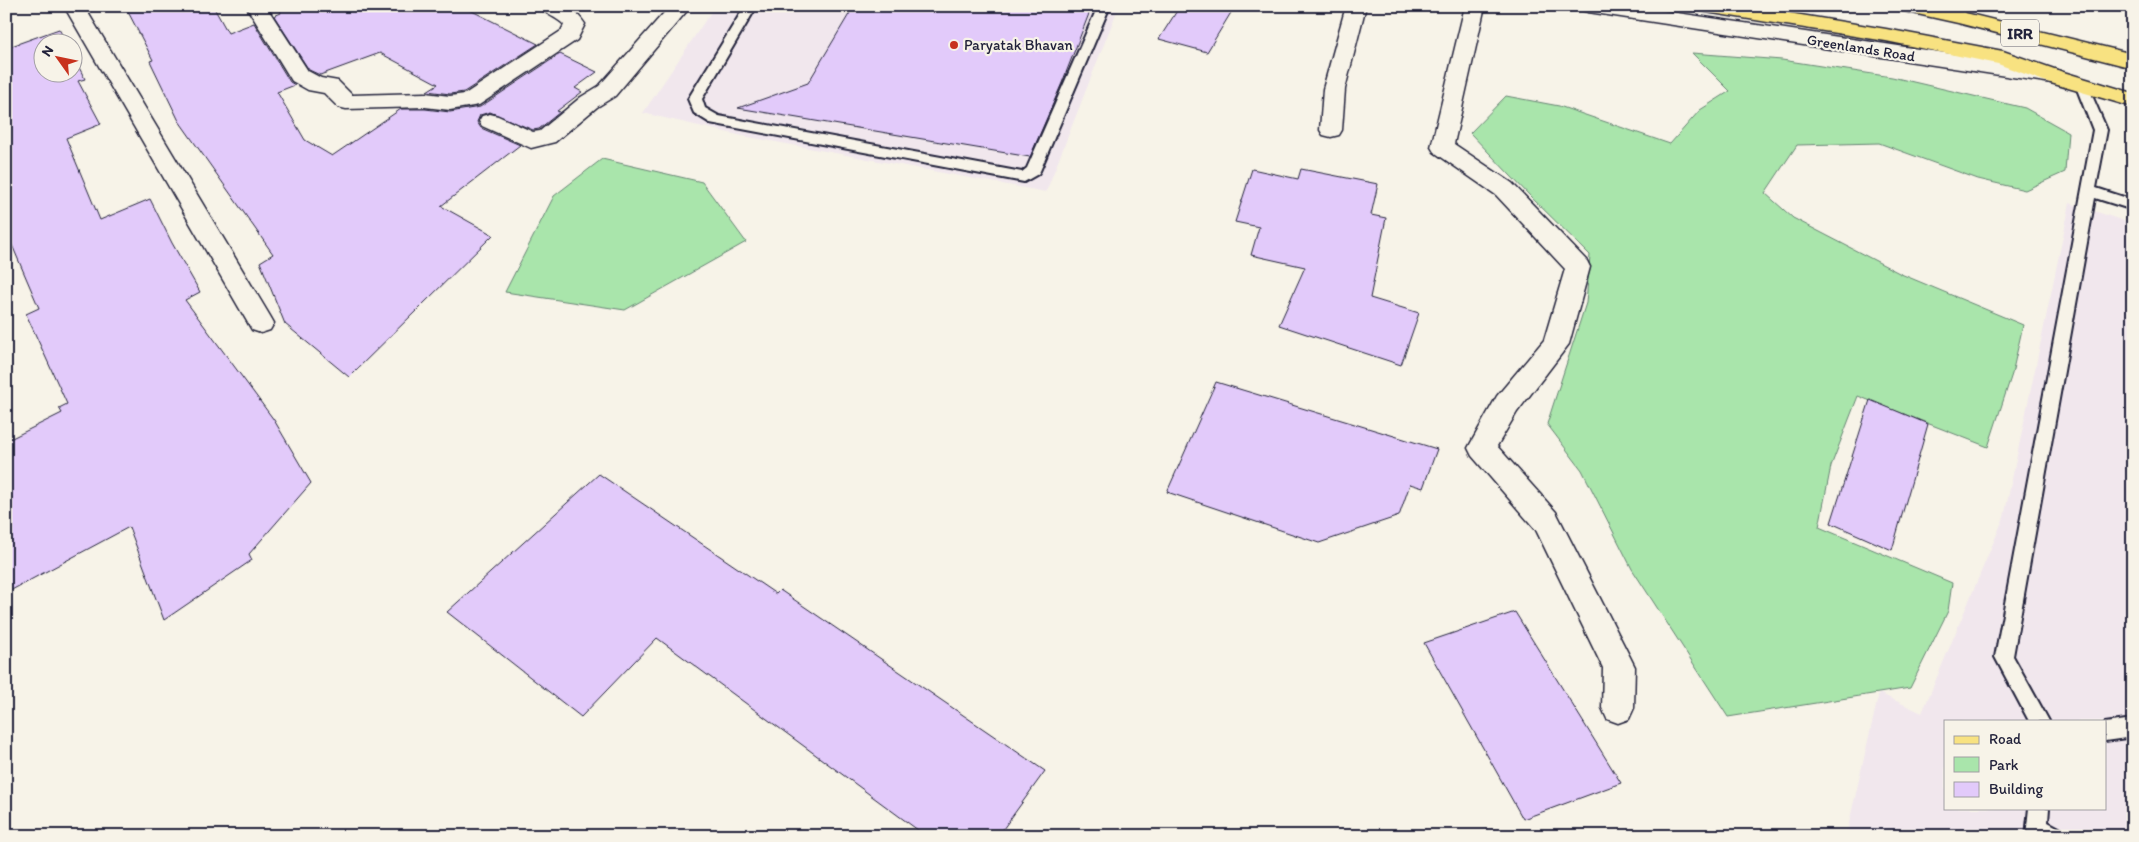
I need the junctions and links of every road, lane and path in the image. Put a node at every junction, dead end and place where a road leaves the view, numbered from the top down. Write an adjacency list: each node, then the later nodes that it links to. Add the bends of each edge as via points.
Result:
1 (74, 6): 21 (street)
2 (256, 6): 3 (street, via 300,76 316,85 330,86 346,102 426,100 450,103 471,100 570,35 574,24 566,15)
3 (549, 6)
4 (681, 6): 17 (street, via 607,91 547,137 531,140)
5 (751, 6): 6 (lane, via 695,99 699,110 715,120 1024,177 1032,171)
6 (1104, 6)
7 (1356, 6): 18 (street, via 1334,89)
8 (1475, 6): 22 (street, via 1442,147 1504,189 1578,267 1556,344 1507,404 1482,448 1546,521 1619,666)
9 (1588, 6): 14 (street, Greenlands Road / IRR)
10 (1706, 6): 14 (main road, IRR, via 2003,58)
11 (1906, 6): 12 (main road, IRR)
12 (1958, 12): 13 (main road, IRR)
13 (2133, 62)
14 (2052, 76): 15 (main road, Greenlands Road / IRR)
15 (2081, 84): 16 (main road, Greenlands Road / IRR); 19 (lane, via 2100,130)
16 (2133, 100)
17 (490, 121)
18 (1332, 130)
19 (2089, 191): 20 (lane); 23 (lane, via 2004,657)
20 (2133, 205)
21 (261, 323)
22 (1618, 708)
23 (2037, 720)
24 (2133, 728): 25 (lane)
25 (2106, 732)

